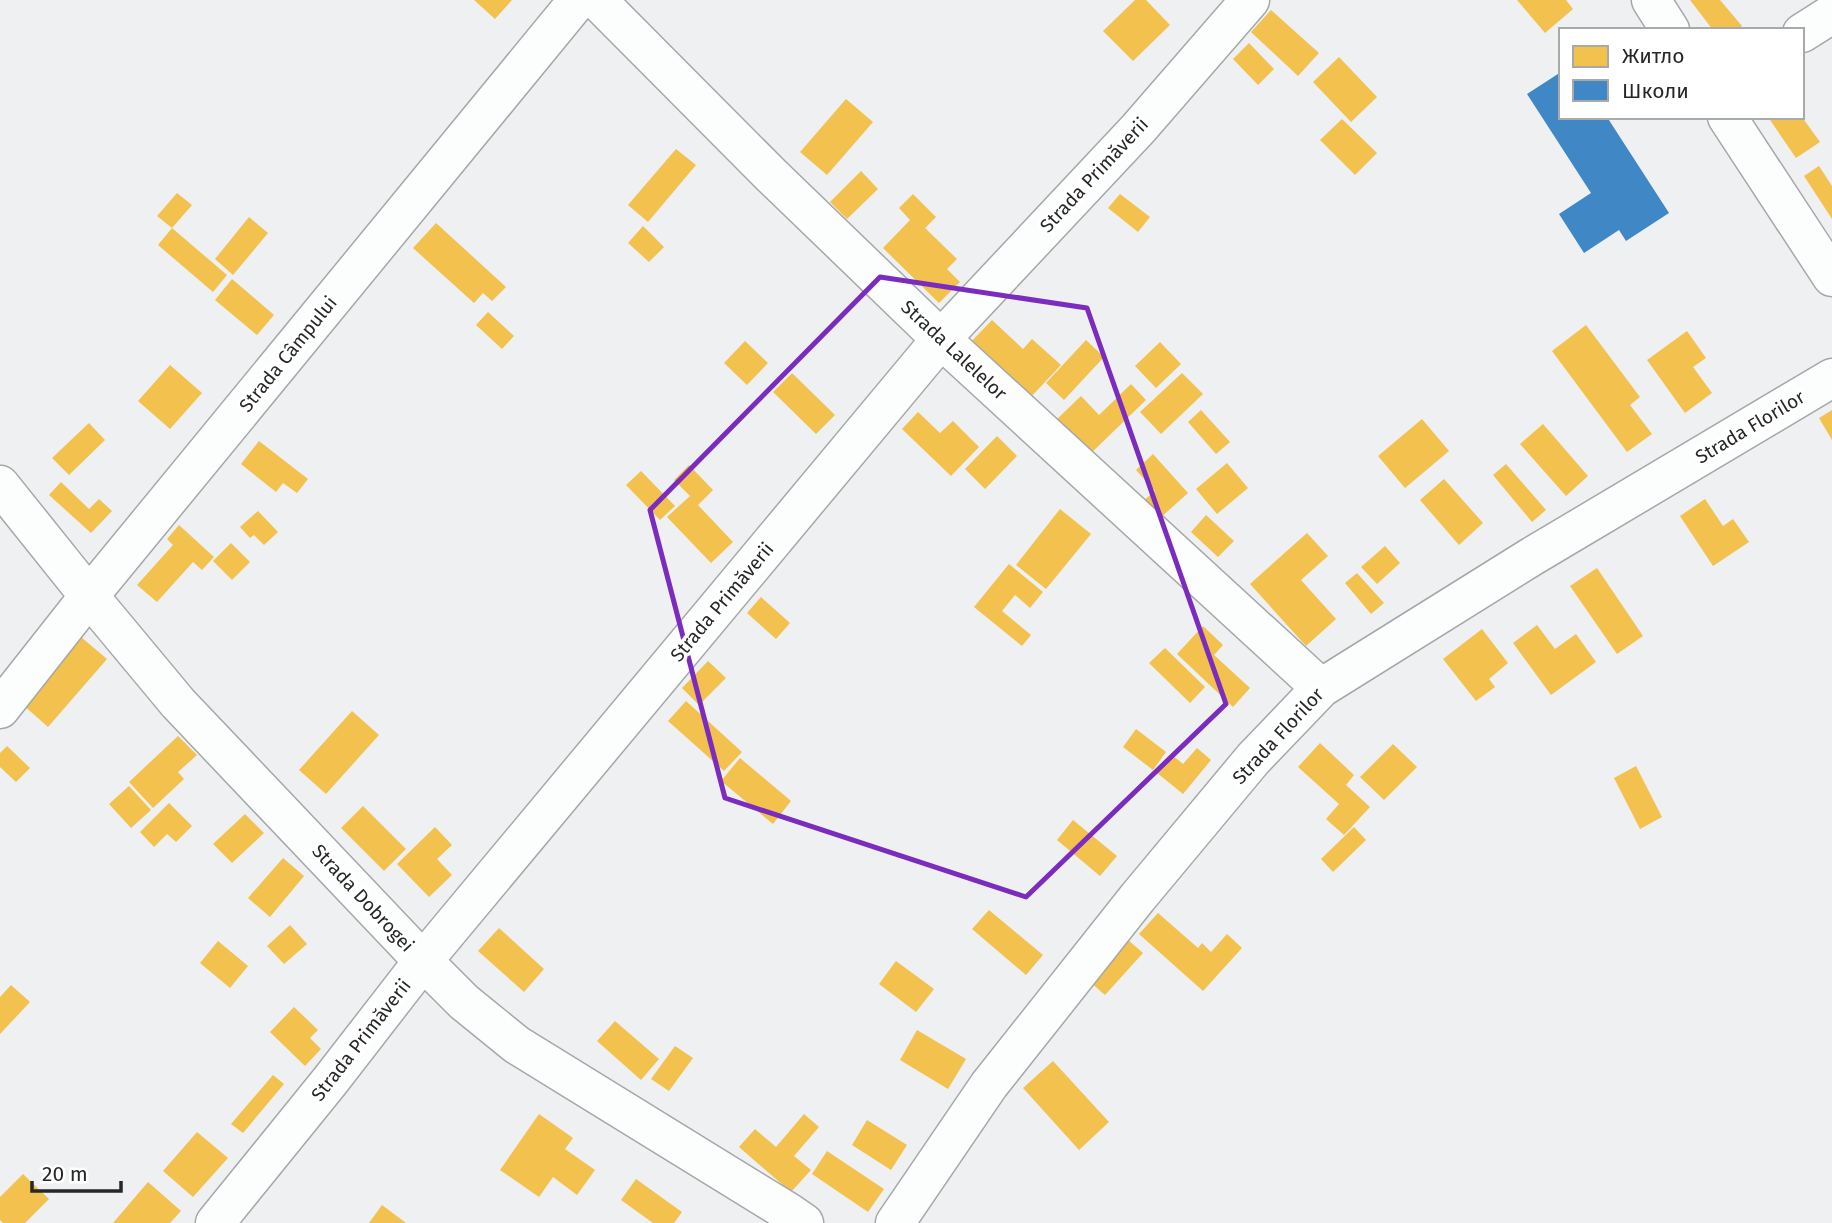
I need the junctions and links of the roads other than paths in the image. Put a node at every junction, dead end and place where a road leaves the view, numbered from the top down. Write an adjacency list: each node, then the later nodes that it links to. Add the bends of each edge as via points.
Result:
1 (578, 0): 13 (street, Strada Câmpului)
2 (597, 0): 10 (street, Strada Lalelelor)
3 (1250, 0): 10 (street, Strada Primăverii, via 1138,129)
4 (1651, 0): 6 (street)
5 (1832, 14): 7 (street)
6 (1669, 28)
7 (1804, 32)
8 (1728, 119): 9 (street)
9 (1832, 276)
10 (941, 339): 14 (street, Strada Lalelelor); 16 (street, Strada Primăverii)
11 (1832, 379): 14 (street, Strada Florilor)
12 (0, 485): 13 (street, Strada Dobrogei)
13 (89, 596): 15 (street, Strada Câmpului); 16 (street, Strada Dobrogei, via 178,703)
14 (1321, 688): 19 (street, Strada Florilor, via 1254,759 1138,897 989,1085)
15 (0, 709)
16 (423, 961): 17 (street, Strada Primăverii); 18 (street, Strada Dobrogei, via 517,1045)
17 (215, 1223)
18 (804, 1223)
19 (895, 1223)

